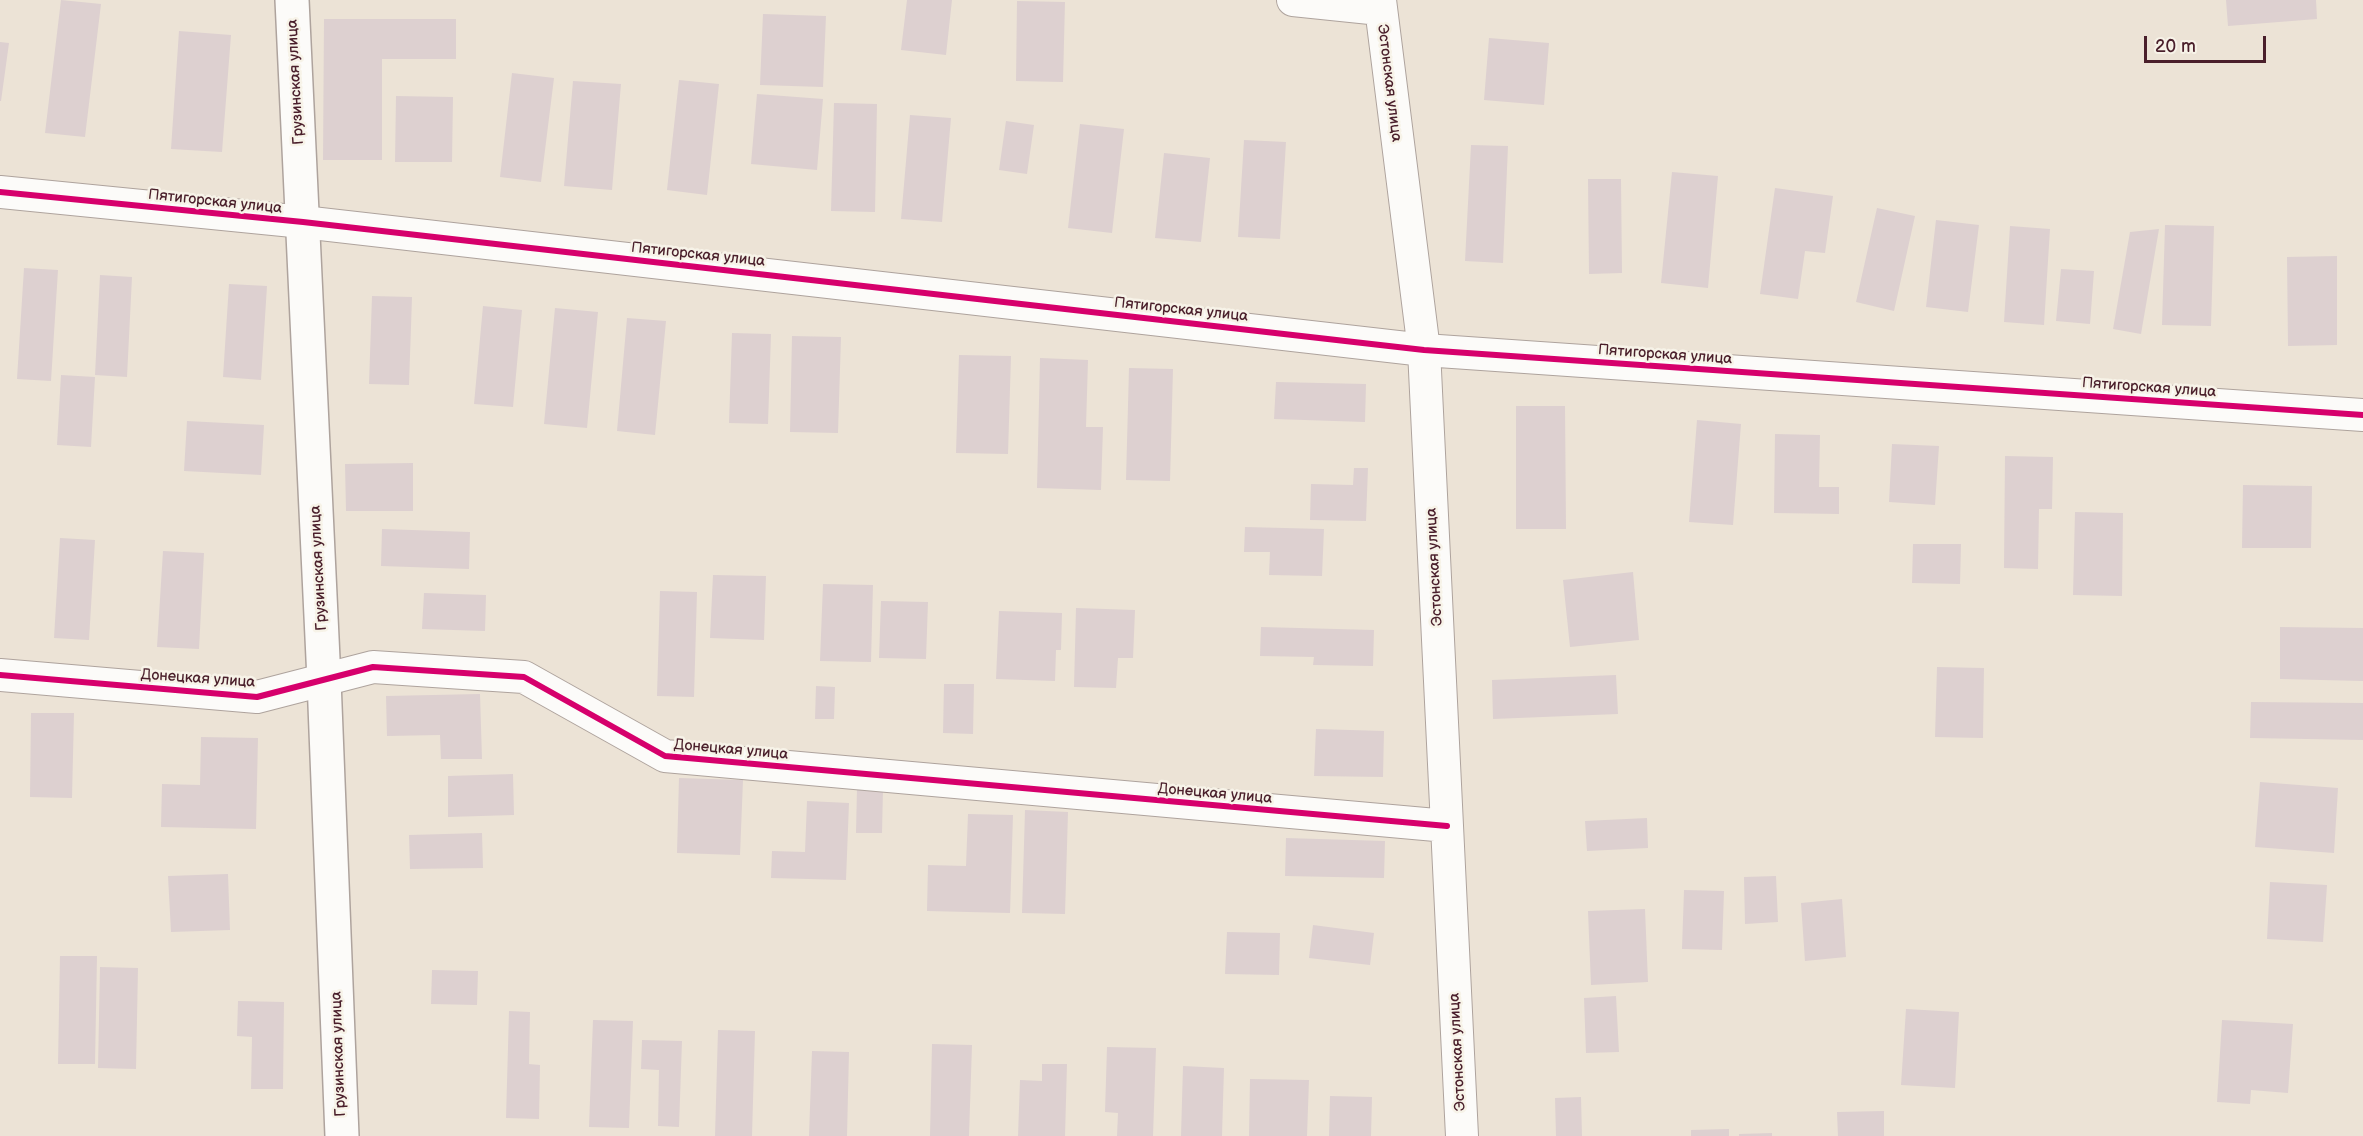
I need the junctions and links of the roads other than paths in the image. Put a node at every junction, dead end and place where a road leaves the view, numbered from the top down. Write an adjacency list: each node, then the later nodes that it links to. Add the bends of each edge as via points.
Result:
1 (292, 0): 5 (main road, Грузинская улица)
2 (1293, 0): 3 (street)
3 (1380, 5): 6 (street, Эстонская улица)
4 (0, 192): 5 (street, Пятигорская улица)
5 (303, 222): 6 (street, Пятигорская улица); 9 (main road, Грузинская улица)
6 (1424, 350): 7 (street, Пятигорская улица); 10 (street, Эстонская улица)
7 (2363, 416)
8 (0, 675): 9 (street, Донецкая улица, via 257,697)
9 (324, 680): 10 (street, Донецкая улица, via 373,667 524,677 665,756); 11 (main road, Грузинская улица)
10 (1447, 826): 12 (street, Эстонская улица)
11 (342, 1136)
12 (1462, 1136)

